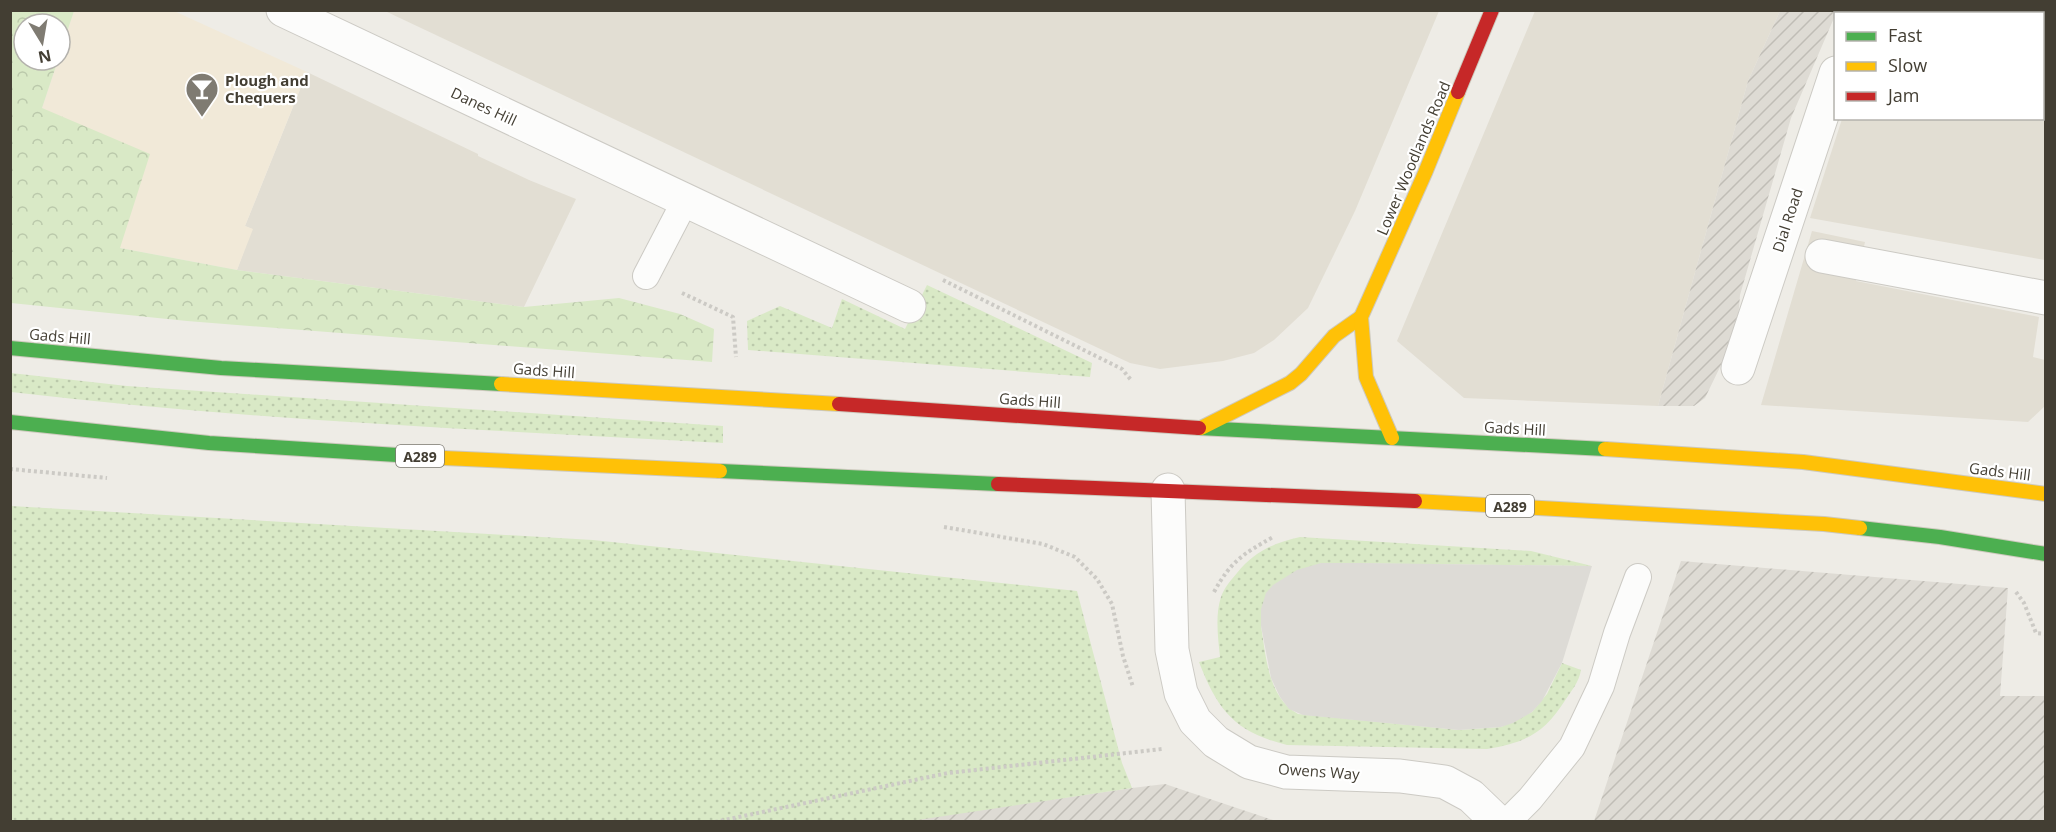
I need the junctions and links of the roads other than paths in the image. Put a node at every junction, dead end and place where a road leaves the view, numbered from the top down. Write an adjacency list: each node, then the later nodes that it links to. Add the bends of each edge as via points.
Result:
1 (283, 10): 4 (street, Danes Hill)
2 (1492, 10): 9 (main road, Lower Woodlands Road)
3 (1834, 79): 11 (street, Dial Road)
4 (685, 201): 6 (lane); 8 (street, Danes Hill)
5 (1822, 256): 7 (street)
6 (646, 276)
7 (2046, 298)
8 (909, 306)
9 (1361, 317): 13 (main road, via 1334,336 1290,382); 14 (main road, Lower Woodlands Road, via 1366,377)
10 (10, 348): 13 (main road, Gads Hill, via 221,368)
11 (1738, 368)
12 (10, 422): 15 (main road, A289, via 209,443 528,463)
13 (1201, 428): 14 (main road, Gads Hill)
14 (1392, 438): 16 (main road, Gads Hill, via 1803,462)
15 (1168, 490): 17 (main road, A289, via 1824,525 1940,537); 19 (street, Owens Way, via 1172,650 1181,693 1195,721 1216,742 1249,762 1286,772 1400,776 1445,782 1471,796)
16 (2046, 494)
17 (2046, 554)
18 (1638, 577): 20 (lane, via 1601,686 1572,747)
19 (1498, 822)
20 (1507, 822)

